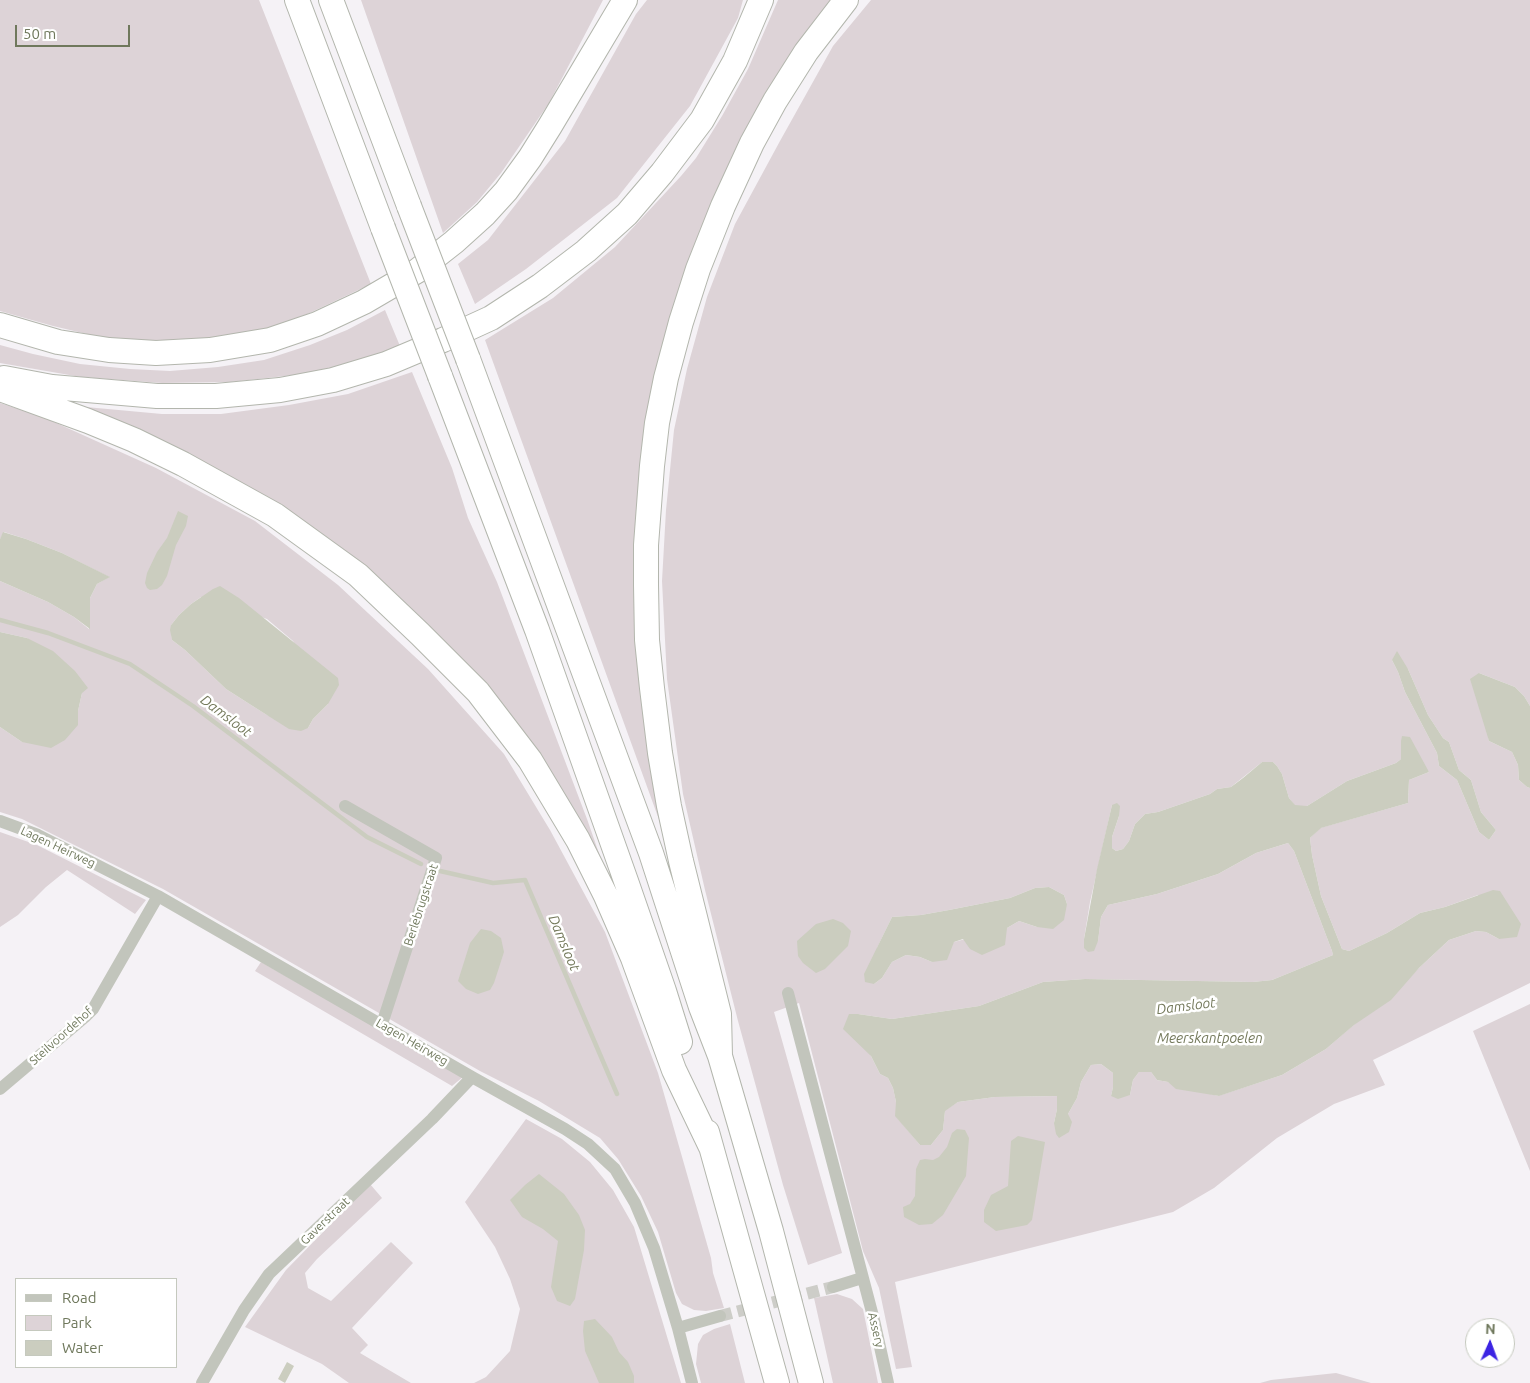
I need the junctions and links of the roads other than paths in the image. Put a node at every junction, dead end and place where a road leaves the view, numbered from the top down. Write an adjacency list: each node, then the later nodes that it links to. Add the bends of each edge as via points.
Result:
1 (297, 0): 17 (highway, bridge, via 537,630 664,990)
2 (330, 0): 14 (highway, bridge, via 468,359 651,854)
3 (625, 0): 6 (highway, via 550,126 506,191 447,248 417,271 364,302 317,324 270,340 210,350 156,353 109,350 58,342)
4 (761, 0): 7 (highway, via 735,61 706,111 662,173 627,214 586,251 491,318 386,364 333,380 280,390 216,396 156,396 52,387)
5 (846, 0): 14 (highway, via 806,52 775,101 723,206 680,322 657,423 646,544 652,688 671,816 719,1014)
6 (0, 325)
7 (0, 377)
8 (0, 389): 17 (highway, via 134,440 275,515 358,576 478,692 530,760 582,848 633,958 674,1070)
9 (345, 806): 13 (street, Berlebrugstraat, via 436,858)
10 (0, 821): 11 (street, Lagen Heirweg, via 38,835)
11 (158, 896): 13 (street, Lagen Heirweg); 16 (street, Steilvoordehof, via 93,1009)
12 (788, 993): 18 (street, Assery)
13 (382, 1024): 15 (street, Lagen Heirweg)
14 (720, 1056): 25 (highway)
15 (472, 1077): 21 (street, Lagen Heirweg, via 566,1128 615,1169 635,1203 654,1248); 22 (street, Gaverstraat, via 269,1274)
16 (0, 1089)
17 (711, 1147): 24 (highway)
18 (862, 1278): 19 (street); 26 (street, Assery)
19 (833, 1286)
20 (720, 1316): 21 (street)
21 (678, 1328): 23 (street, Lagen Heirweg)
22 (202, 1383)
23 (692, 1383)
24 (777, 1383)
25 (811, 1383)
26 (888, 1383)

